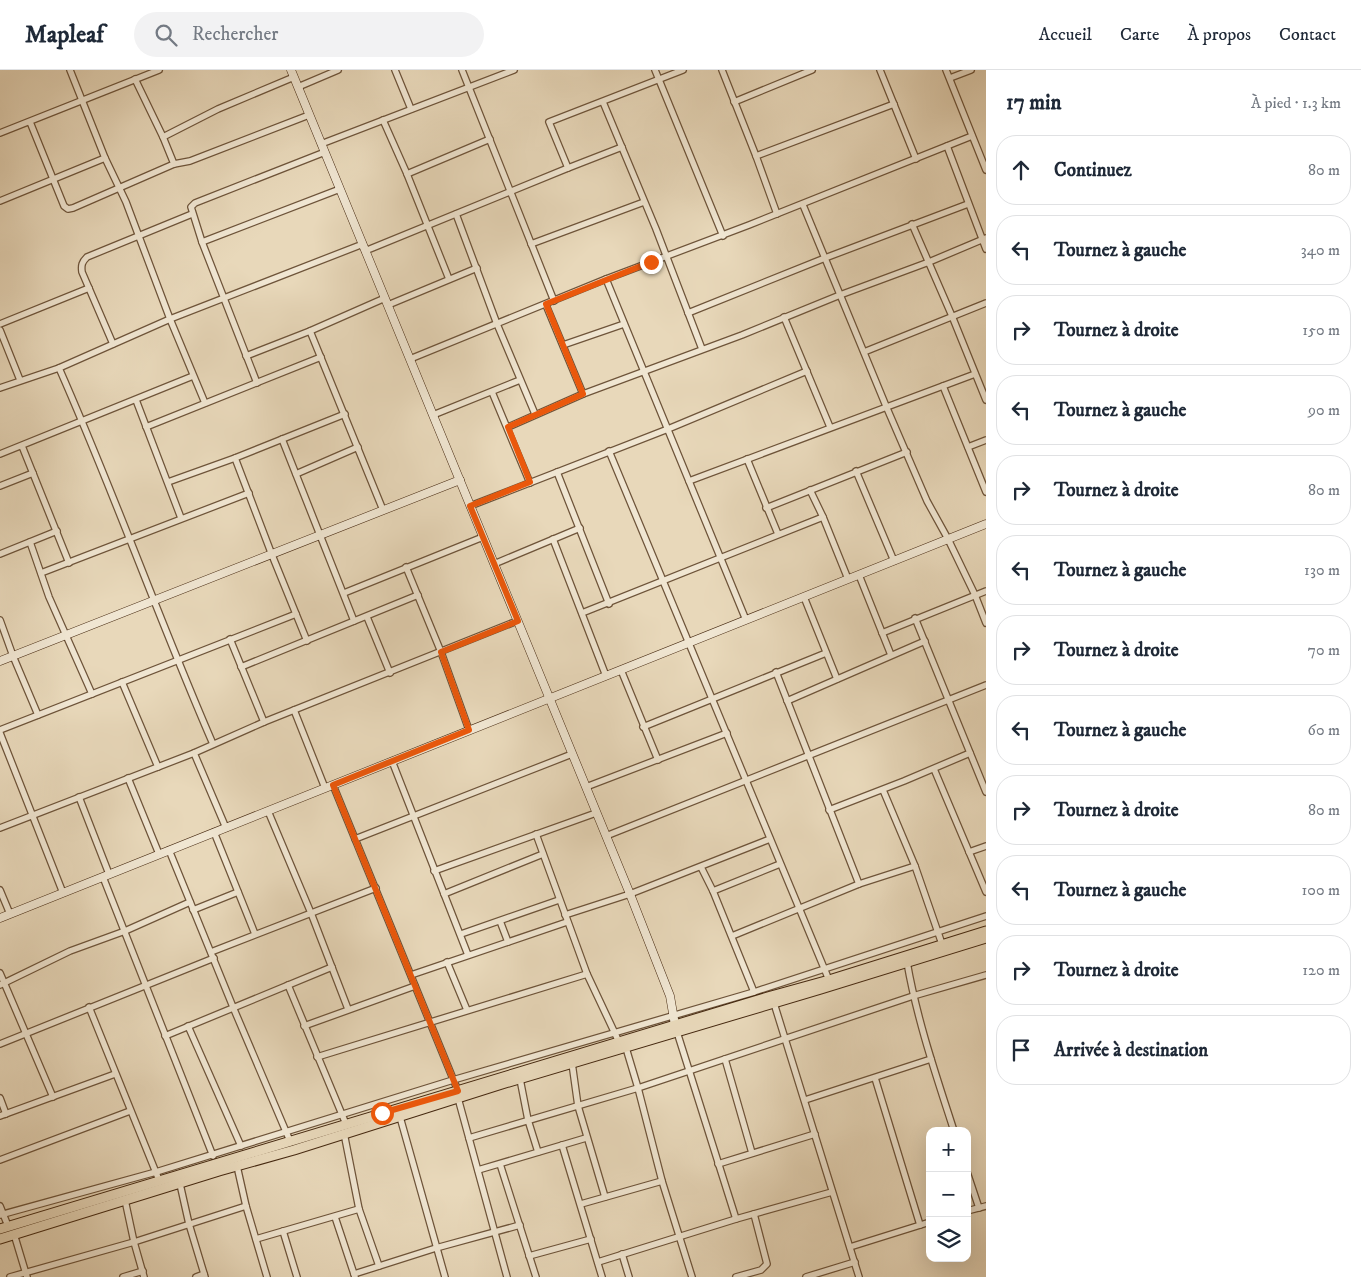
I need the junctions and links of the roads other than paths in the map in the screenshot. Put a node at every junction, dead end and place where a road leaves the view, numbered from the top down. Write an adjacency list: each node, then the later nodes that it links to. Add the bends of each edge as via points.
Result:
1 (70, 70): 20 (street)
2 (159, 70): 16 (street)
3 (338, 70): 18 (street)
4 (395, 70): 24 (street)
5 (462, 70): 19 (street)
6 (514, 70): 19 (street)
7 (655, 70): 17 (street)
8 (682, 70): 17 (street)
9 (722, 70): 22 (street)
10 (812, 70): 22 (street)
11 (880, 70): 23 (street)
12 (946, 70): 15 (street)
13 (971, 70): 15 (street)
14 (293, 74): 18 (street); 30 (street)
15 (950, 78): 29 (street)
16 (136, 79): 20 (street); 30 (street)
17 (659, 79): 21 (street); 57 (street)
18 (298, 87): 25 (street)
19 (469, 88): 24 (street); 31 (street)
20 (80, 100): 27 (street); 37 (street)
21 (603, 102): 34 (street); 40 (street, via 549,122)
22 (734, 102): 36 (street)
23 (894, 104): 36 (street); 38 (street)
24 (411, 109): 26 (street)
25 (310, 115): 32 (street); 39 (street)
26 (383, 120): 32 (street); 42 (street)
27 (30, 122): 28 (street); 43 (street)
28 (0, 133)
29 (972, 136): 33 (street); 41 (street)
30 (163, 137): 39 (street)
31 (490, 140): 42 (street); 46 (street)
32 (321, 144): 35 (street)
33 (947, 146): 38 (street); 50 (street)
34 (622, 147): 40 (street); 48 (street)
35 (325, 152): 45 (street); 51 (street, via 195,203 191,207)
36 (756, 156): 53 (street)
37 (105, 158): 43 (street); 44 (street)
38 (916, 159): 49 (street)
39 (174, 164): 44 (street)
40 (568, 168): 46 (street)
41 (986, 170)
42 (407, 174): 55 (street)
43 (53, 178): 44 (street, via 68,209); 47 (street)
44 (119, 188): 56 (street)
45 (340, 188): 59 (street); 61 (street)
46 (510, 192): 52 (street); 60 (street)
47 (0, 200)
48 (644, 202): 60 (street); 63 (street)
49 (803, 204): 53 (street); 64 (street)
50 (968, 204): 54 (street); 58 (street)
51 (192, 214): 56 (street); 59 (street)
52 (456, 214): 55 (street); 66 (street)
53 (777, 214): 57 (street)
54 (912, 224): 64 (street); 65 (street)
55 (427, 226): 61 (street); 67 (street)
56 (138, 236): 69 (street, via 87,257 81,266); 79 (street)
57 (723, 236): 63 (street)
58 (984, 239): 62 (street); 65 (street)
59 (202, 242): 71 (street)
60 (531, 244): 72 (street)
61 (364, 247): 71 (street); 73 (street)
62 (986, 249)
63 (666, 256): 68 (street); 76 (street)
64 (825, 258): 70 (street); 76 (street)
65 (929, 262): 70 (street); 77 (street)
66 (477, 268): 67 (street); 81 (street)
67 (449, 279): 73 (street)
68 (606, 279): 72 (street); 82 (street)
69 (89, 288): 80 (street); 85 (street)
70 (840, 295): 78 (street); 88 (street)
71 (225, 299): 79 (street); 89 (street)
72 (554, 300): 75 (street)
73 (386, 301): 84 (street); 91 (street)
74 (986, 303): 77 (street)
75 (546, 304): 81 (street); 86 (street)
76 (688, 313): 87 (street)
77 (952, 316): 88 (street); 95 (street)
78 (784, 317): 87 (street); 93 (street)
79 (170, 319): 85 (street); 96 (street)
80 (0, 324)
81 (497, 324): 91 (street); 98 (street)
82 (624, 324): 86 (street); 94 (street)
83 (0, 330): 97 (street)
84 (310, 331): 89 (street); 90 (street)
85 (112, 344): 92 (street)
86 (563, 345): 103 (street)
87 (702, 349): 94 (street)
88 (864, 352): 107 (street)
89 (246, 356): 99 (street)
90 (320, 357): 99 (street); 108 (street)
91 (410, 359): 110 (street)
92 (60, 368): 97 (street); 111 (street)
93 (806, 371): 114 (street); 115 (street)
94 (644, 372): 103 (street); 115 (street)
95 (975, 374): 100 (street); 105 (street)
96 (194, 376): 104 (street); 106 (street)
97 (20, 380): 101 (street)
98 (520, 380): 102 (street); 109 (street)
99 (257, 383): 106 (street)
100 (943, 386): 107 (street); 120 (street)
101 (0, 388)
102 (492, 392): 110 (street); 113 (street)
103 (583, 394): 109 (street)
104 (136, 400): 111 (street); 112 (street)
105 (986, 400)
106 (205, 403): 112 (street)
107 (886, 406): 114 (street); 122 (street)
108 (345, 414): 116 (street); 119 (street)
109 (535, 414): 113 (street)
110 (433, 415): 130 (street)
111 (82, 420): 118 (street); 149 (street)
112 (146, 427): 132 (street)
113 (508, 427): 133 (street)
114 (830, 427): 125 (street)
115 (668, 429): 121 (street); 131 (street)
116 (282, 439): 124 (street); 129 (street)
117 (986, 440): 120 (street)
118 (22, 446): 123 (street); 128 (street)
119 (358, 447): 129 (street); 140 (street)
120 (968, 448): 136 (street)
121 (609, 451): 127 (street); 163 (street)
122 (907, 452): 126 (street); 150 (street)
123 (0, 454)
124 (235, 458): 132 (street); 137 (street)
125 (747, 459): 131 (street); 139 (street)
126 (856, 471): 135 (street); 156 (street)
127 (557, 472): 133 (street); 144 (street)
128 (33, 473): 134 (street); 145 (street)
129 (296, 474): 147 (street)
130 (460, 480): 138 (street); 140 (street)
131 (689, 481): 155 (street)
132 (168, 482): 142 (street)
133 (530, 482): 138 (street)
134 (0, 486)
135 (810, 490): 139 (street); 141 (street)
136 (986, 492)
137 (248, 493): 142 (street); 154 (street)
138 (470, 506): 148 (street)
139 (766, 508): 146 (street)
140 (383, 510): 147 (street)
141 (823, 517): 146 (street); 162 (street)
142 (181, 518): 149 (street)
143 (986, 524): 150 (street)
144 (580, 528): 151 (street); 170 (street)
145 (57, 531): 152 (street); 157 (street)
146 (778, 534): 155 (street)
147 (320, 535): 154 (street); 165 (street)
148 (483, 537): 158 (street); 159 (street)
149 (130, 539): 157 (street); 169 (street)
150 (948, 539): 156 (street); 167 (street)
151 (554, 540): 158 (street); 171 (street)
152 (30, 542): 153 (street); 160 (street)
153 (0, 554)
154 (272, 555): 169 (street); 172 (street)
155 (720, 558): 163 (street); 176 (street)
156 (894, 561): 161 (street)
157 (69, 563): 160 (street)
158 (494, 564): 178 (street)
159 (406, 567): 165 (street); 166 (street)
160 (41, 573): 181 (street)
161 (859, 575): 162 (street); 180 (street)
162 (848, 579): 168 (street)
163 (664, 580): 170 (street); 185 (street)
164 (986, 591): 167 (street)
165 (344, 593): 177 (street)
166 (418, 595): 173 (street); 186 (street)
167 (975, 595): 174 (street); 179 (street)
168 (804, 597): 176 (street); 187 (street)
169 (155, 600): 181 (street); 190 (street)
170 (609, 604): 171 (street)
171 (582, 613): 196 (street)
172 (296, 614): 182 (street); 183 (street)
173 (367, 617): 177 (street); 194 (street)
174 (915, 618): 180 (street); 184 (street)
175 (0, 620): 188 (street)
176 (746, 620): 185 (street)
177 (354, 621): 183 (street)
178 (518, 621): 186 (street); 201 (street)
179 (986, 623)
180 (882, 632): 189 (street)
181 (65, 636): 188 (street); 200 (street)
182 (230, 639): 190 (street); 192 (street)
183 (307, 640): 192 (street)
184 (925, 641): 189 (street); 203 (street)
185 (689, 642): 193 (street); 202 (street)
186 (441, 652): 194 (street); 209 (street)
187 (826, 653): 195 (street); 197 (street)
188 (13, 656): 191 (street); 206 (street)
189 (891, 656): 197 (street)
190 (178, 660): 198 (street); 212 (street)
191 (0, 661)
192 (241, 667): 207 (street)
193 (621, 670): 196 (street); 208 (street)
194 (390, 672): 205 (street)
195 (776, 672): 202 (street); 204 (street)
196 (606, 676): 201 (street)
197 (837, 679): 204 (street)
198 (122, 682): 200 (street); 219 (street)
199 (986, 685): 203 (street)
200 (92, 694): 206 (street)
201 (549, 698): 209 (street); 215 (street)
202 (714, 699): 208 (street); 211 (street)
203 (948, 699): 214 (street); 216 (street)
204 (787, 701): 216 (street)
205 (294, 710): 207 (street); 223 (street)
206 (38, 715): 210 (street)
207 (264, 722): 212 (street)
208 (643, 727): 217 (street)
209 (469, 730): 218 (street)
210 (0, 732): 231 (street)
211 (726, 733): 217 (street); 222 (street)
212 (213, 744): 213 (street)
213 (194, 752): 219 (street); 234 (street)
214 (970, 753): 220 (street); 226 (street)
215 (572, 754): 224 (street); 232 (street)
216 (809, 755): 222 (street); 228 (street)
217 (658, 760): 224 (street)
218 (392, 762): 223 (street); 232 (street)
219 (158, 767): 221 (street)
220 (934, 769): 225 (street); 242 (street)
221 (128, 778): 227 (street); 243 (street)
222 (745, 780): 237 (street); 239 (street)
223 (329, 786): 229 (street); 238 (street)
224 (586, 787): 230 (street)
225 (883, 790): 228 (street); 246 (street)
226 (986, 792)
227 (79, 797): 231 (street); 249 (street)
228 (829, 810): 250 (street)
229 (268, 811): 234 (street); 263 (street)
230 (596, 813): 236 (street); 237 (street)
231 (33, 815): 233 (street); 256 (street)
232 (414, 816): 238 (street); 248 (street)
233 (0, 828)
234 (226, 828): 235 (street)
235 (214, 832): 241 (street); 254 (street)
236 (536, 834): 244 (street); 248 (street)
237 (606, 836): 258 (street)
238 (355, 839): 251 (street)
239 (770, 839): 245 (street); 247 (street)
240 (986, 846): 242 (street)
241 (169, 850): 243 (street); 260 (street)
242 (969, 852): 255 (street)
243 (159, 854): 249 (street)
244 (543, 854): 257 (street); 259 (street)
245 (780, 864): 253 (street); 261 (street)
246 (914, 866): 250 (street); 272 (street)
247 (700, 867): 253 (street); 258 (street)
248 (434, 871): 257 (street)
249 (106, 875): 256 (street); 270 (street)
250 (859, 884): 261 (street)
251 (376, 888): 263 (street); 287 (street)
252 (0, 890): 264 (street)
253 (713, 891): 275 (street)
254 (238, 892): 262 (street); 273 (street)
255 (986, 892)
256 (63, 893): 264 (street)
257 (444, 894): 274 (street)
258 (630, 894): 265 (street); 302 (street, via 670,996)
259 (560, 900): 265 (street); 268 (street)
260 (190, 902): 262 (street); 270 (street)
261 (799, 909): 275 (street); 284 (street)
262 (193, 910): 279 (street)
263 (311, 913): 273 (street); 283 (street)
264 (10, 914): 267 (street)
265 (565, 915): 269 (street)
266 (986, 916): 272 (street)
267 (0, 918)
268 (500, 921): 274 (street); 277 (street)
269 (567, 922): 277 (street); 286 (street)
270 (125, 930): 290 (street, via 70,951); 291 (street)
271 (986, 931): 278 (main road)
272 (938, 932): 278 (street); 284 (street)
273 (255, 934): 279 (street)
274 (461, 934): 280 (street)
275 (732, 936): 294 (street)
276 (986, 938): 282 (main road)
277 (508, 942): 280 (street)
278 (942, 944): 289 (main road)
279 (212, 955): 291 (street); 298 (street)
280 (468, 955): 281 (street)
281 (447, 962): 287 (street); 300 (street)
282 (907, 962): 295 (street); 296 (main road)
283 (332, 967): 292 (street); 299 (street)
284 (825, 969): 289 (street); 294 (street)
285 (0, 972): 290 (street)
286 (587, 974): 300 (street); 306 (street)
287 (411, 975): 293 (street)
288 (986, 975): 295 (street)
289 (829, 980): 296 (main road)
290 (2, 984): 305 (street)
291 (146, 984): 297 (street); 307 (street)
292 (288, 985): 298 (street); 304 (street)
293 (415, 986): 299 (street); 301 (street)
294 (754, 992): 302 (street)
295 (913, 996): 308 (street); 313 (street)
296 (772, 999): 302 (main road); 308 (street)
297 (88, 1007): 305 (street); 316 (street)
298 (233, 1007): 303 (street); 333 (street)
299 (348, 1009): 304 (street)
300 (467, 1010): 301 (street)
301 (430, 1022): 311 (street); 319 (street)
302 (675, 1024): 306 (street); 310 (main road); 315 (street)
303 (188, 1026): 307 (street); 339 (street)
304 (304, 1026): 311 (street)
305 (25, 1033): 309 (street); 322 (street)
306 (615, 1033): 310 (street); 319 (street)
307 (164, 1036): 342 (street)
308 (784, 1038): 312 (street); 324 (street)
309 (0, 1044)
310 (622, 1045): 314 (main road); 320 (street); 321 (main road)
311 (317, 1057): 327 (street)
312 (725, 1059): 315 (street); 341 (street)
313 (931, 1059): 317 (street); 331 (street)
314 (572, 1063): 318 (main road); 325 (street)
315 (690, 1071): 320 (street); 345 (street)
316 (115, 1074): 322 (street); 326 (street)
317 (875, 1078): 324 (street); 369 (street)
318 (520, 1079): 321 (main road); 330 (street)
319 (453, 1080): 321 (street); 327 (street)
320 (638, 1088): 325 (street); 349 (street)
321 (458, 1095): 329 (main road); 332 (main road); 335 (street)
322 (53, 1097): 328 (street)
323 (0, 1098): 328 (street)
324 (805, 1100): 334 (street)
325 (578, 1106): 330 (street); 336 (street)
326 (130, 1110): 343 (street); 348 (street)
327 (343, 1114): 332 (street); 333 (street)
328 (3, 1115)
329 (400, 1117): 332 (main road); 379 (street)
330 (528, 1120): 335 (street); 340 (street)
331 (953, 1127)
332 (345, 1129): 337 (main road); 346 (main road, via 294,1150); 360 (street)
333 (286, 1131): 337 (street); 339 (street)
334 (815, 1134): 341 (street); 352 (street)
335 (469, 1138): 347 (street)
336 (586, 1138): 338 (street); 353 (street)
337 (290, 1141): 342 (main road)
338 (562, 1145): 340 (street); 355 (street)
339 (241, 1146): 342 (street)
340 (538, 1152): 344 (street)
341 (752, 1153): 345 (street)
342 (214, 1159): 348 (main road)
343 (0, 1160)
344 (500, 1164): 347 (street); 368 (street)
345 (718, 1164): 365 (street)
346 (237, 1166): 350 (main road); 357 (street)
347 (478, 1170): 372 (street)
348 (157, 1176): 363 (street); 370 (main road)
349 (662, 1181): 353 (street); 373 (street)
350 (180, 1184): 354 (main road); 367 (street)
351 (971, 1184): 359 (street)
352 (832, 1192): 362 (street); 378 (street)
353 (605, 1197): 355 (street)
354 (125, 1200): 370 (main road); 377 (street)
355 (581, 1204): 376 (street)
356 (0, 1206): 363 (street)
357 (246, 1206): 367 (street); 375 (street)
358 (986, 1206): 359 (street)
359 (979, 1208): 361 (street)
360 (359, 1209): 364 (street); 384 (street)
361 (971, 1210)
362 (754, 1214): 365 (street); 387 (street, via 767,1264)
363 (2, 1215): 370 (street)
364 (335, 1216): 371 (street); 389 (street)
365 (736, 1219): 373 (street)
366 (926, 1223): 369 (street)
367 (189, 1224): 377 (street); 388 (street)
368 (520, 1225): 372 (street); 381 (street)
369 (920, 1225): 378 (street)
370 (7, 1230): 374 (main road); 386 (street)
371 (283, 1231): 375 (street); 394 (street)
372 (494, 1232): 379 (street); 396 (street)
373 (679, 1238): 380 (street); 400 (street)
374 (0, 1239)
375 (256, 1239): 393 (street)
376 (591, 1239): 381 (street); 382 (street)
377 (134, 1242): 385 (street); 386 (street)
378 (850, 1247): 383 (street)
379 (436, 1248): 384 (street); 395 (street)
380 (622, 1254): 382 (street); 399 (street)
381 (529, 1256): 397 (street)
382 (598, 1262): 398 (street)
383 (855, 1262): 402 (street); 403 (street)
384 (379, 1266): 389 (street)
385 (144, 1274): 391 (street)
386 (26, 1275): 390 (street)
387 (753, 1275): 401 (street)
388 (205, 1276): 392 (street)
389 (355, 1276)
390 (10, 1277)
391 (123, 1277)
392 (196, 1277)
393 (267, 1277)
394 (297, 1277)
395 (445, 1277)
396 (507, 1277)
397 (536, 1277)
398 (602, 1277)
399 (629, 1277)
400 (692, 1277)
401 (736, 1277)
402 (806, 1277)
403 (859, 1277)

